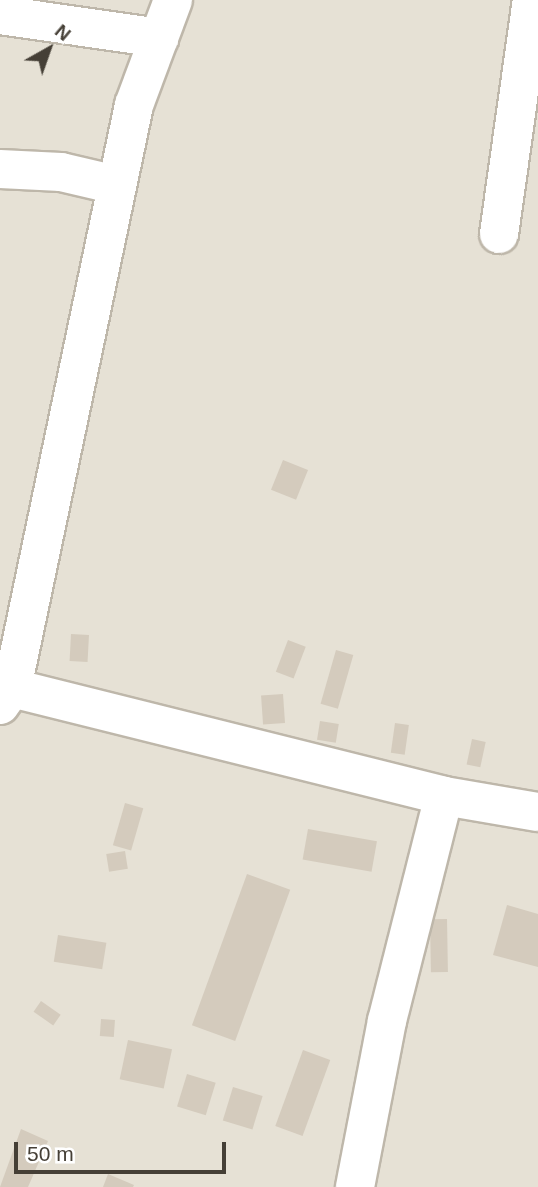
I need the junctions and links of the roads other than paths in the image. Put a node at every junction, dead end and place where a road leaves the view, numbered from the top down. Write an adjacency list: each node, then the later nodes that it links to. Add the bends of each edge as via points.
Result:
1 (173, 0): 4 (street)
2 (532, 0): 7 (street)
3 (0, 15): 4 (street)
4 (159, 38): 6 (street, via 134,105)
5 (0, 169): 6 (street, via 61,172)
6 (117, 185): 8 (street)
7 (499, 234)
8 (6, 697): 9 (street)
9 (444, 796): 10 (street); 11 (street, via 387,1021)
10 (538, 812)
11 (355, 1187)

